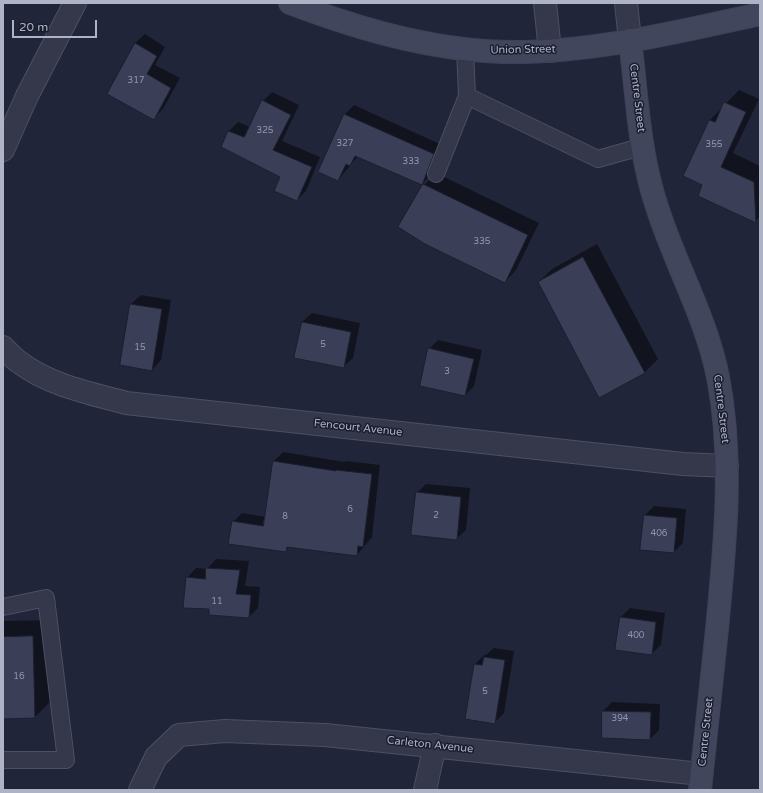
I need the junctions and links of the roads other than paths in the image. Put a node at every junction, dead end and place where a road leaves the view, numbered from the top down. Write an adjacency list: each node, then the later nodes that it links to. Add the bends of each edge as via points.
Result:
1 (75, 3): 11 (street, via 27,96)
2 (290, 3): 7 (main road, Union Street, via 333,20 396,37)
3 (545, 3): 8 (street)
4 (626, 3): 6 (street)
5 (760, 14): 6 (main road, Union Street)
6 (630, 40): 8 (main road, Union Street); 10 (main road, Centre Street)
7 (465, 48): 8 (main road, Union Street); 9 (lane)
8 (550, 51)
9 (467, 96): 10 (lane, via 598,159); 12 (lane)
10 (644, 146): 14 (main road, Centre Street, via 656,205 712,351 718,378)
11 (3, 150)
12 (436, 174)
13 (3, 347): 14 (street, Fencourt Avenue, via 18,362 48,379 126,402 676,463)
14 (727, 466): 18 (main road, Centre Street, via 722,575)
15 (3, 607): 17 (lane, via 46,598 66,760)
16 (435, 746): 18 (street, Carleton Avenue); 19 (street, Carleton Avenue, via 325,735 225,731 179,735 156,757); 20 (street)
17 (3, 760)
18 (700, 782)
19 (140, 790)
20 (425, 790)

